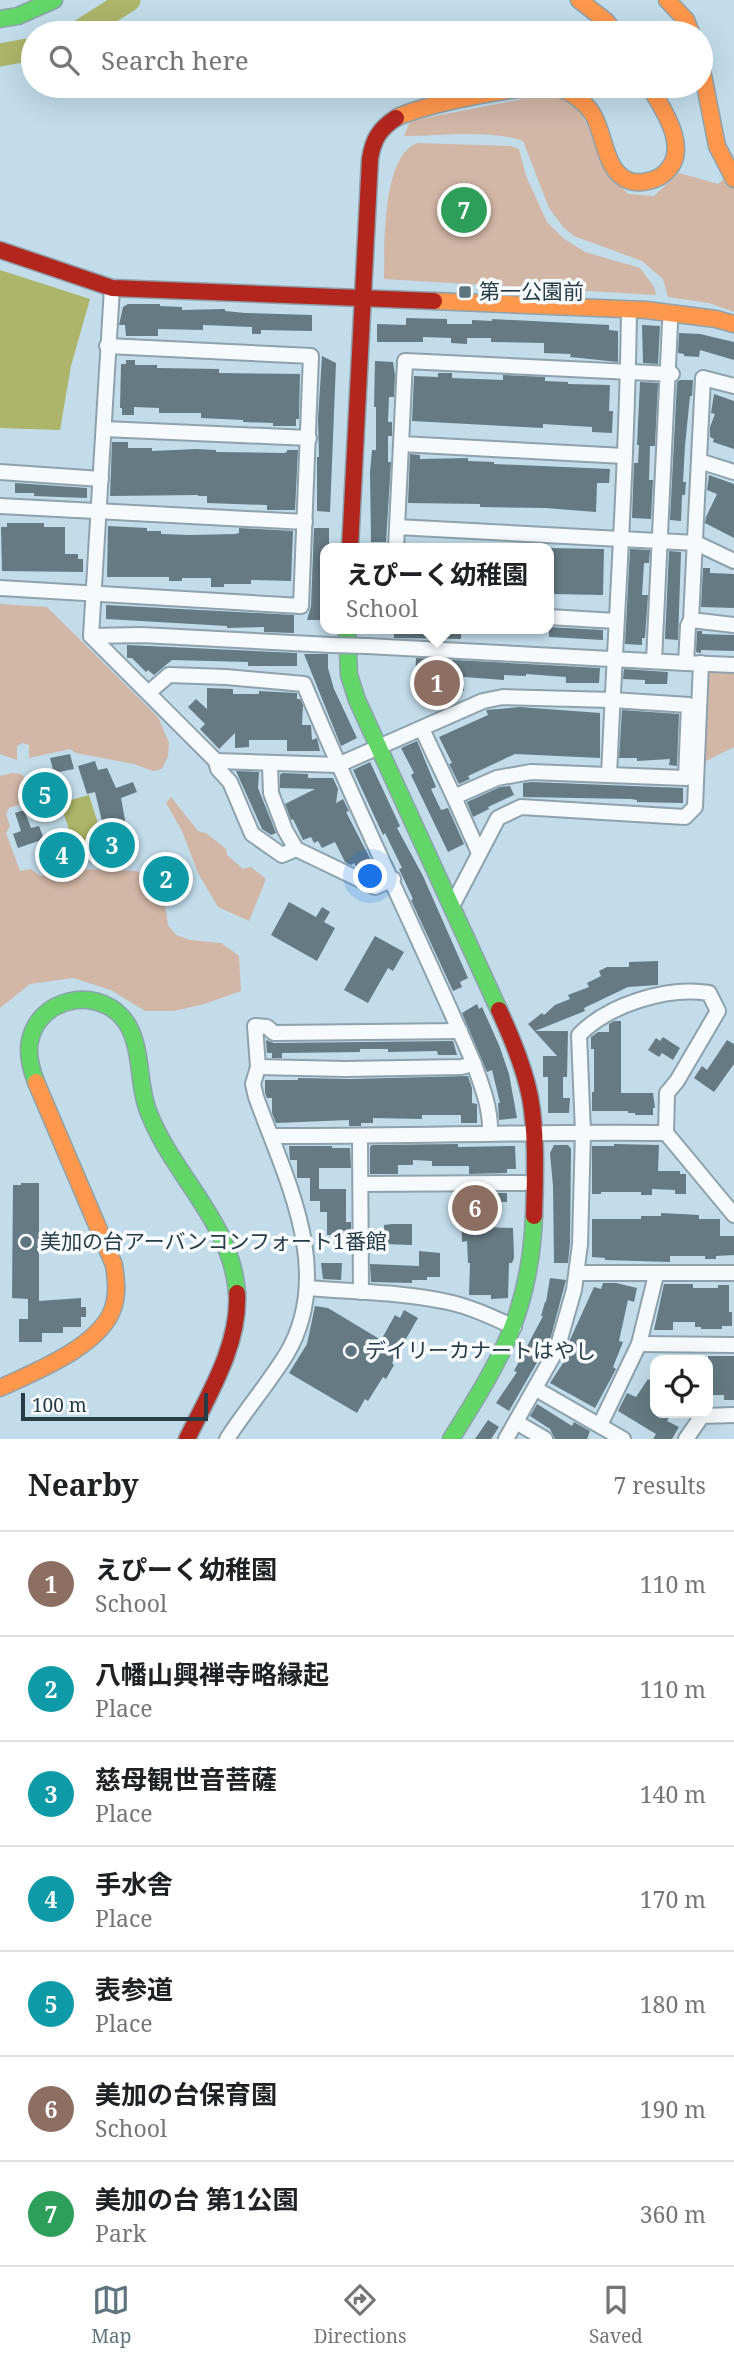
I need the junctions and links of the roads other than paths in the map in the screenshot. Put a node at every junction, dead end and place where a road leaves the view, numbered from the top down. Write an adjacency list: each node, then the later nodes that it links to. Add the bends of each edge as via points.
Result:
1 (54, 0): 4 (street)
2 (579, 0): 5 (street)
3 (667, 0): 6 (street)
4 (0, 19)
5 (606, 21)
6 (686, 21)
7 (474, 98): 14 (street, via 407,112 378,133 368,189)
8 (576, 98): 9 (street, via 592,113 621,176 642,182 668,171 677,144)
9 (656, 98)
10 (708, 98): 11 (street, via 717,146)
11 (734, 179)
12 (0, 250): 13 (street)
13 (112, 288): 14 (street); 18 (street)
14 (362, 297): 15 (street); 36 (street)
15 (629, 310): 17 (street, via 672,312); 19 (street)
16 (670, 323): 20 (street)
17 (734, 324)
18 (107, 346): 22 (street); 23 (street, via 311,356)
19 (628, 373): 20 (street); 24 (street, via 405,361); 25 (street)
20 (670, 374): 35 (street)
21 (734, 386): 26 (street, via 700,377)
22 (104, 429): 23 (street); 29 (street)
23 (309, 438): 32 (street)
24 (401, 444): 25 (street); 33 (street)
25 (624, 456): 34 (street)
26 (699, 461): 28 (street); 38 (street)
27 (0, 472): 29 (street)
28 (734, 472)
29 (101, 479): 31 (street)
30 (0, 506): 31 (street)
31 (99, 511): 32 (street); 41 (street)
32 (305, 522): 41 (street, via 301,606)
33 (397, 527): 34 (street); 37 (street)
34 (622, 538): 35 (street); 44 (street)
35 (659, 540): 38 (street); 49 (street)
36 (350, 543)
37 (396, 543)
38 (696, 543): 39 (street); 43 (street)
39 (734, 561)
40 (0, 588): 41 (street)
41 (93, 592): 47 (street)
42 (554, 617): 44 (street)
43 (691, 620): 45 (street); 50 (street)
44 (616, 621): 48 (street)
45 (734, 625)
46 (347, 634): 56 (street, via 349,675)
47 (92, 636): 48 (street, bridge); 53 (street)
48 (615, 659): 49 (street); 54 (street)
49 (654, 661): 50 (street)
50 (686, 663): 51 (street)
51 (701, 663): 52 (street); 63 (street, via 695,807 685,817 522,807 498,818)
52 (734, 665)
53 (148, 693): 57 (street); 59 (street, via 169,675 304,684)
54 (612, 700): 55 (street, via 503,697 483,701); 60 (street); 60 (street, via 689,705 686,778)
55 (422, 729): 56 (street); 61 (street)
56 (380, 746): 59 (street); 65 (street)
57 (216, 761): 58 (street); 62 (street, via 252,834 282,855)
58 (270, 764): 59 (street); 62 (street, via 271,793)
59 (338, 765): 64 (street)
60 (609, 775): 61 (street, via 514,774)
61 (454, 797): 63 (street)
62 (296, 849): 64 (street, via 375,887)
63 (479, 853): 65 (street)
64 (393, 879): 66 (street)
65 (452, 906): 69 (street, via 522,1065)
66 (460, 1031): 67 (street); 68 (street, via 274,1033 256,1026)
67 (474, 1064): 68 (street); 71 (street, via 483,1086)
68 (257, 1067): 73 (street, via 253,1084)
69 (534, 1132): 70 (street); 71 (street); 83 (street, via 533,1257)
70 (583, 1132): 72 (street); 72 (street, via 579,1035 590,1023 625,1005 690,990 709,993 718,1011 667,1093); 78 (street)
71 (490, 1133): 74 (street)
72 (666, 1133): 77 (street)
73 (271, 1136): 74 (street); 81 (street, via 306,1242)
74 (360, 1137): 76 (street)
75 (524, 1183): 76 (street)
76 (361, 1184): 82 (street)
77 (734, 1215)
78 (577, 1273): 80 (street); 87 (street, via 557,1349)
79 (734, 1273): 80 (street)
80 (656, 1275): 84 (street)
81 (307, 1288): 82 (street); 92 (street, via 297,1331 286,1354)
82 (361, 1293): 83 (street, via 449,1302)
83 (514, 1327): 93 (street)
84 (639, 1344): 85 (street); 90 (street)
85 (734, 1345)
86 (0, 1388): 91 (street, via 91,1340 107,1321 117,1294 114,1265 31,1071 29,1056 34,1026 51,1008 70,1000 99,1002 130,1025 145,1104 155,1128 220,1235 234,1269 235,1331)
87 (536, 1389): 89 (street); 90 (street)
88 (734, 1415): 97 (street, via 702,1416)
89 (516, 1422): 94 (street); 95 (street)
90 (600, 1425): 96 (street)
91 (187, 1439)
92 (227, 1439)
93 (451, 1439)
94 (506, 1439)
95 (545, 1439)
96 (623, 1439)
97 (686, 1439)

